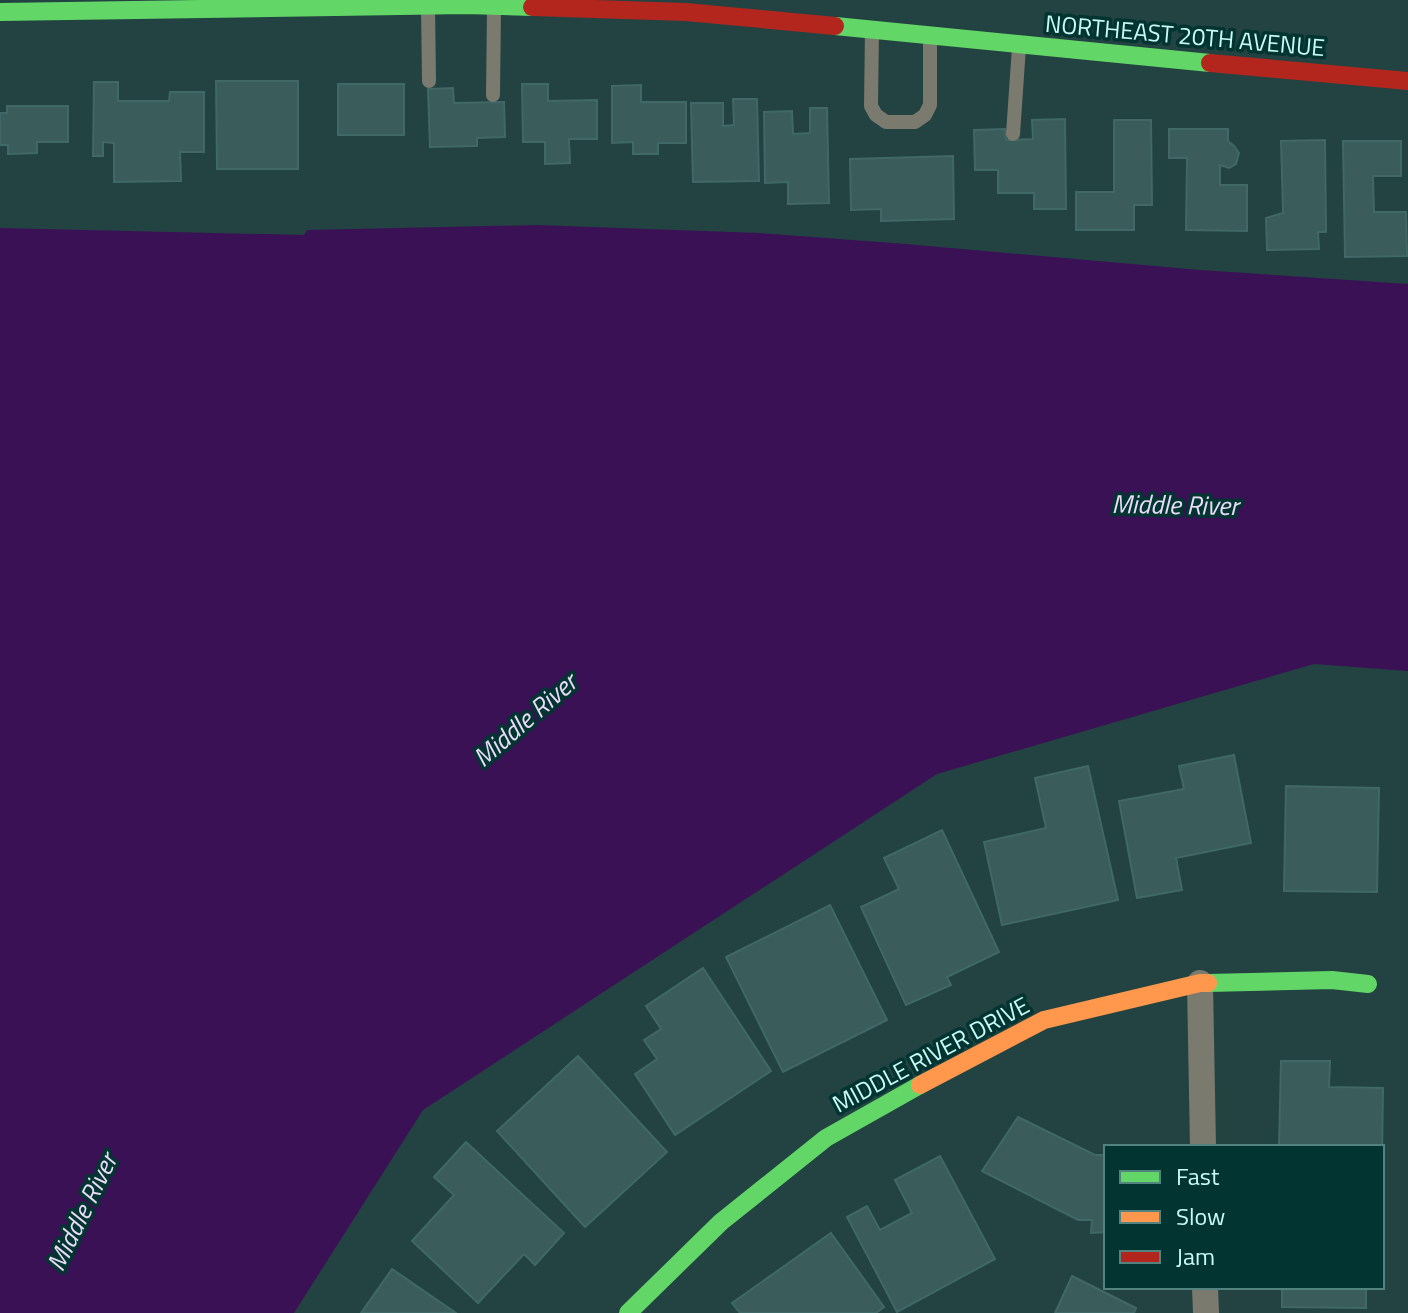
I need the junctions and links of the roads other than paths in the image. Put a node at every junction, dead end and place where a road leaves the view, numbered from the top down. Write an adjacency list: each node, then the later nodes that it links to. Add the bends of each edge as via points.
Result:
1 (465, 2): 2 (street, NORTHEAST 20TH AVENUE); 3 (street, NORTHEAST 20TH AVENUE)
2 (428, 5): 4 (street, NORTHEAST 20TH AVENUE); 9 (lane)
3 (494, 5): 5 (street, NORTHEAST 20TH AVENUE, via 686,12 783,22); 11 (lane)
4 (0, 12)
5 (829, 12): 6 (street, NORTHEAST 20TH AVENUE)
6 (872, 29): 7 (street, NORTHEAST 20TH AVENUE); 7 (lane, via 871,106 886,122 915,122 925,115 930,105)
7 (930, 36): 8 (street, NORTHEAST 20TH AVENUE)
8 (1019, 45): 10 (street, NORTHEAST 20TH AVENUE); 12 (lane)
9 (429, 81)
10 (1408, 81)
11 (493, 95)
12 (1013, 134)
13 (1200, 983): 14 (street, MIDDLE RIVER DRIVE); 15 (street); 17 (street, MIDDLE RIVER DRIVE, via 1044,1020 826,1138 721,1222)
14 (1368, 984)
15 (1203, 1145)
16 (1205, 1289): 18 (street)
17 (628, 1313)
18 (1206, 1313)

